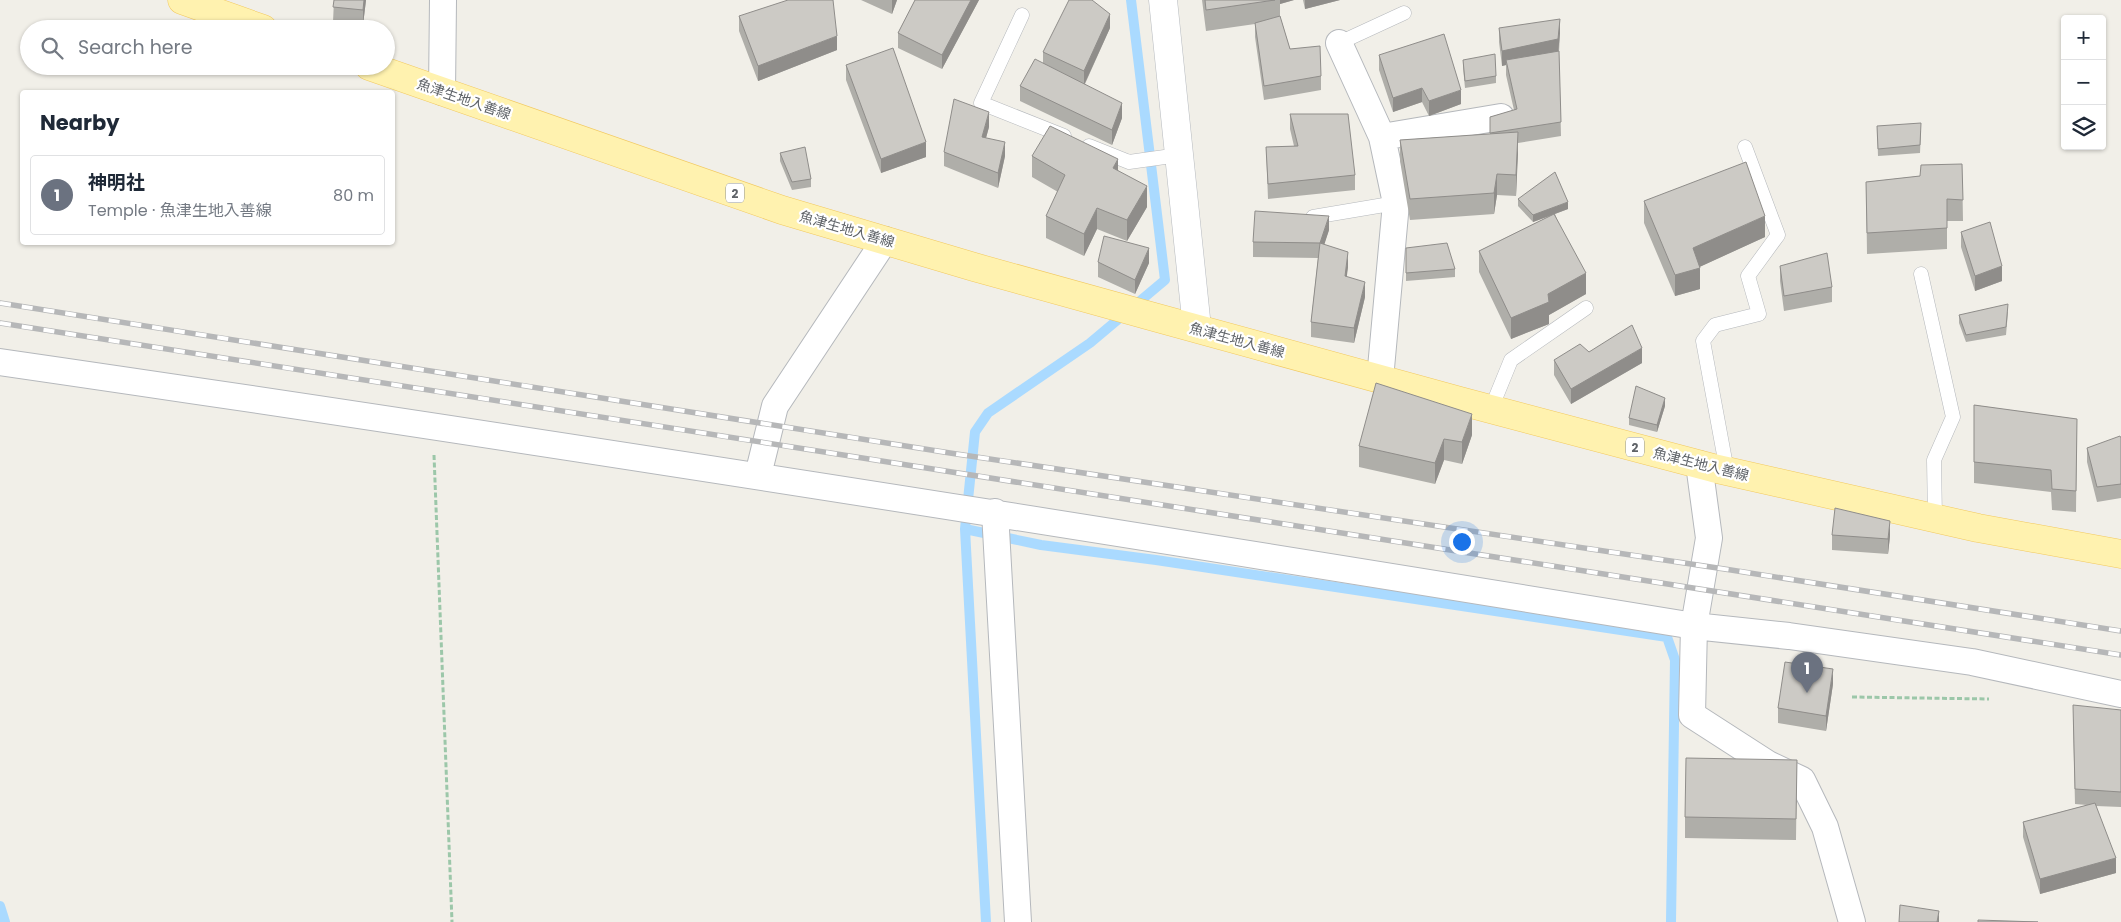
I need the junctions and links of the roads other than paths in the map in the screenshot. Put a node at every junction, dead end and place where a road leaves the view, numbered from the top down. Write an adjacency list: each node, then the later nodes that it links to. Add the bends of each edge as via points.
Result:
1 (182, 0): 6 (main road)
2 (443, 0): 9 (street)
3 (1163, 0): 13 (street)
4 (1404, 13): 7 (lane)
5 (1022, 15): 13 (lane, via 981,103 1129,162)
6 (239, 20)
7 (1339, 43): 11 (street)
8 (394, 75): 9 (main road, 魚津生地入善線 / 2)
9 (442, 92): 16 (main road, 魚津生地入善線 / 2, via 782,210)
10 (1501, 117): 11 (street)
11 (1382, 137): 14 (street)
12 (1745, 147): 24 (lane, via 1778,235 1748,276 1759,314 1715,325 1703,341)
13 (1180, 155): 19 (street)
14 (1396, 203): 15 (lane); 21 (street)
15 (1313, 217)
16 (884, 240): 19 (main road, 魚津生地入善線 / 2); 25 (street, via 775,406)
17 (1921, 274): 27 (lane, via 1953,417 1934,460)
18 (1586, 308): 22 (lane, via 1512,360)
19 (1197, 328): 21 (main road, 魚津生地入善線 / 2)
20 (0, 362): 25 (street)
21 (1380, 379): 22 (main road, 魚津生地入善線 / 2)
22 (1491, 409): 23 (main road, 魚津生地入善線 / 2)
23 (1699, 464): 24 (main road, 魚津生地入善線 / 2); 29 (street, via 1709,538)
24 (1727, 471): 27 (main road, 魚津生地入善線 / 2)
25 (758, 476): 26 (street)
26 (995, 512): 29 (street); 31 (street)
27 (1935, 518): 28 (main road, 魚津生地入善線 / 2)
28 (2121, 554)
29 (1694, 626): 30 (street, via 1972,662); 32 (street, via 1692,715 1768,764 1802,780 1825,827)
30 (2121, 694)
31 (1018, 922)
32 (1852, 922)

